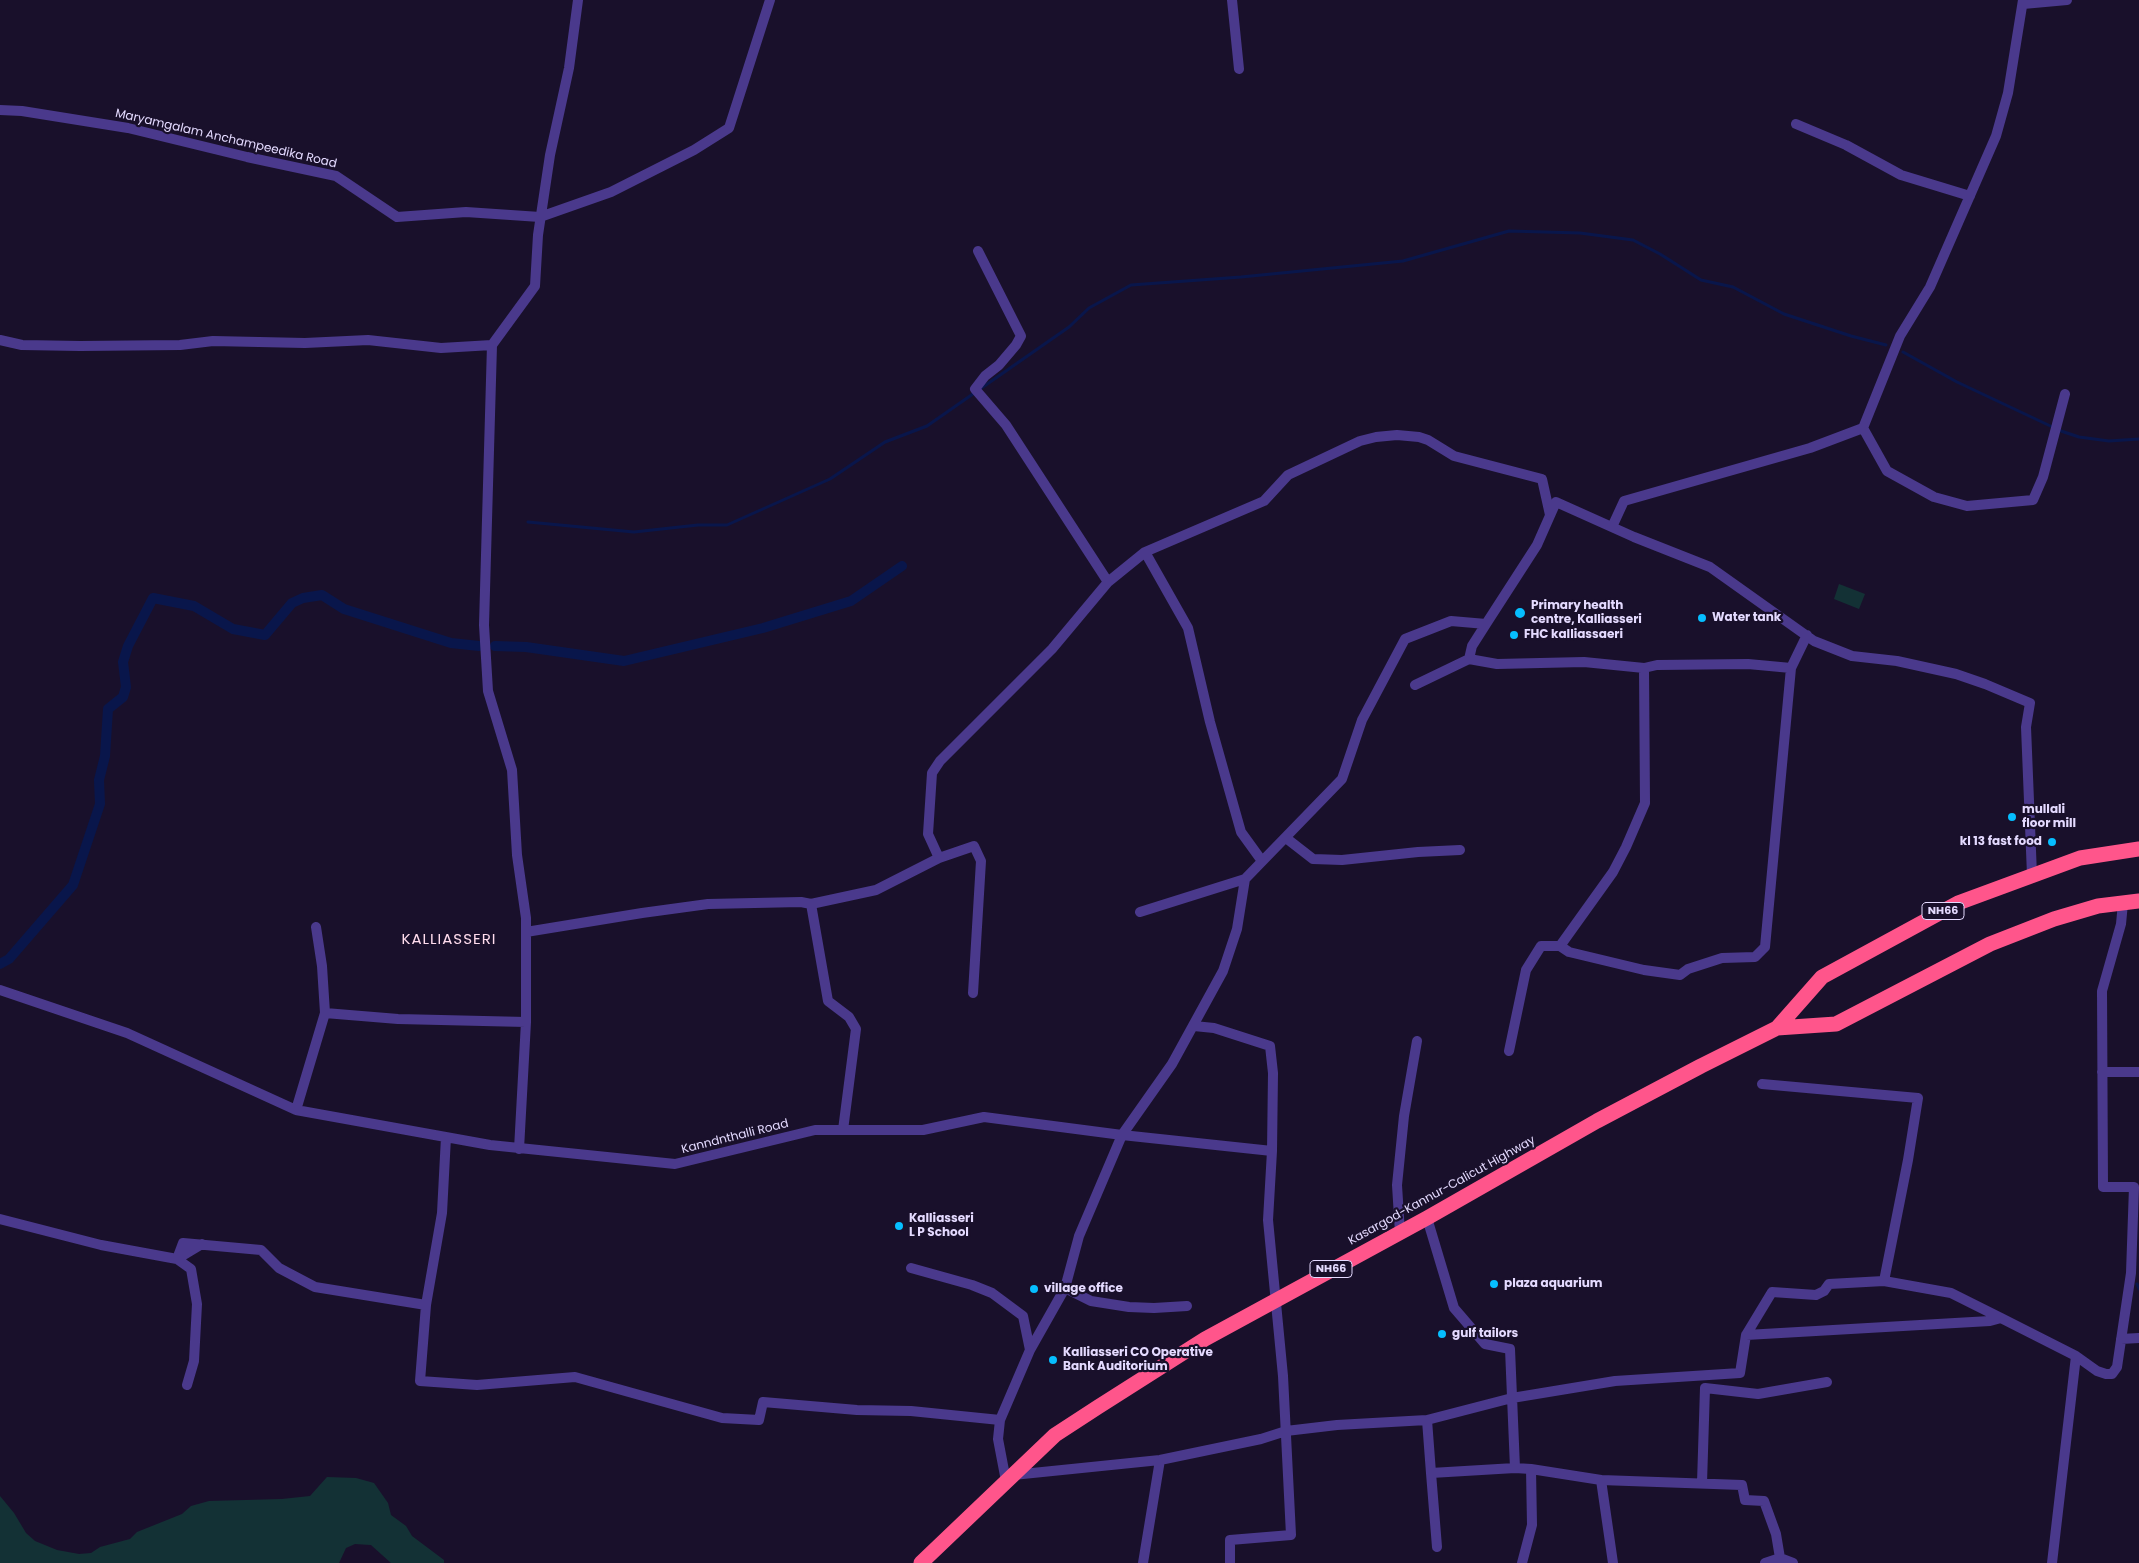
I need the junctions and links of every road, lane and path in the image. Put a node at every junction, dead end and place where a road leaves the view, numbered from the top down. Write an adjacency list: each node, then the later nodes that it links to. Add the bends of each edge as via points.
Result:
1 (578, 0): 10 (street, via 569,68)
2 (770, 0): 10 (street, Maryamgalam Anchampeedika Road, via 730,128 612,192)
3 (1232, 0): 6 (street)
4 (2067, 0): 5 (street)
5 (2023, 2): 9 (street, via 2006,102 1996,136)
6 (1239, 69)
7 (0, 110): 10 (street, Maryamgalam Anchampeedika Road, via 128,128 336,176 397,217 466,212)
8 (1796, 124): 9 (street, via 1846,145 1901,176)
9 (1970, 196): 15 (street, via 1930,287 1900,336)
10 (540, 217): 13 (street, via 535,286)
11 (978, 251): 19 (street, via 1021,336 999,365 975,388 1006,425)
12 (0, 340): 13 (street, via 22,345 80,346 368,340 441,348)
13 (492, 344): 38 (street, via 484,625 488,691 512,770)
14 (2065, 394): 15 (street, via 2043,477 2033,500 1967,506 1934,497 1888,471)
15 (1863, 428): 17 (street, via 1810,448 1624,501)
16 (1550, 515): 17 (street, via 1556,502); 18 (street, via 1542,479 1454,456 1419,437 1397,435 1360,441 1288,475 1264,501); 20 (street, via 1537,545)
17 (1612, 526): 21 (street, via 1710,567)
18 (1145, 552): 19 (street); 30 (street, via 1188,628 1241,832)
19 (1108, 582): 29 (street, via 1052,649 940,761 932,773 928,834)
20 (1486, 624): 22 (street, via 1472,646); 26 (street, via 1451,622 1405,639 1362,720 1342,779)
21 (1807, 635): 24 (street); 31 (street, via 1852,656 1897,661 1956,674 2030,703 2026,728)
22 (1469, 659): 23 (street, via 1497,664 1584,662); 25 (street)
23 (1644, 668): 24 (street, via 1657,664 1748,664); 39 (street, via 1645,803 1613,872)
24 (1791, 668): 39 (street, via 1765,947 1755,957 1722,958 1688,969 1680,975 1569,952)
25 (1415, 685)
26 (1286, 838): 28 (street, via 1313,859 1342,860); 30 (street)
27 (2139, 849): 31 (highway, Kasargod-Kannur-Calicut Highway / NH66, via 2080,858)
28 (1460, 850)
29 (939, 858): 35 (street, via 876,890); 41 (street, via 974,846 981,861)
30 (1262, 861): 32 (street)
31 (2032, 875): 45 (highway, Kasargod-Kannur-Calicut Highway / NH66, via 1958,903 1822,977)
32 (1245, 879): 36 (street); 44 (street, via 1237,929 1224,971)
33 (2139, 901): 34 (highway, Kasargod-Kannur-Calicut Highway / NH66)
34 (2123, 902): 45 (highway, Kasargod-Kannur-Calicut Highway / NH66, via 2054,918 1990,944 1836,1024); 48 (street, via 2121,924 2102,991)
35 (811, 904): 38 (street, via 708,904); 52 (street, via 828,1001 849,1017 856,1029)
36 (1140, 912)
37 (316, 927): 42 (street)
38 (526, 932): 43 (street)
39 (1560, 946): 47 (street, via 1541,946 1526,970)
40 (0, 990): 51 (street, Kanndnthalli Road, via 127,1033)
41 (973, 993)
42 (325, 1013): 43 (street, via 398,1019); 51 (street)
43 (526, 1022): 55 (street)
44 (1194, 1026): 53 (street, via 1172,1064); 56 (street, via 1214,1028 1270,1046)
45 (1777, 1028): 58 (highway, Kasargod-Kannur-Calicut Highway / NH66, via 1606,1117)
46 (1417, 1041): 60 (street, via 1397,1184)
47 (1509, 1051)
48 (2102, 1072): 49 (street); 57 (street, via 2103,1187)
49 (2139, 1072)
50 (1762, 1084): 63 (street, via 1918,1098)
51 (296, 1110): 54 (street, Kanndnthalli Road)
52 (843, 1130): 53 (street, Kanndnthalli Road, via 923,1130 984,1117); 55 (street, Kanndnthalli Road, via 815,1130 675,1164)
53 (1122, 1135): 56 (street, Kanndnthalli Road); 64 (street, via 1079,1236)
54 (446, 1137): 55 (street, Kanndnthalli Road); 66 (street, via 442,1214)
55 (519, 1149)
56 (1272, 1151): 65 (street, via 1268,1220)
57 (2137, 1186): 71 (street, via 2131,1273)
58 (1427, 1218): 60 (highway, Kasargod-Kannur-Calicut Highway / NH66); 76 (street, via 1454,1308 1485,1344 1510,1349)
59 (0, 1219): 61 (street, via 101,1245)
60 (1400, 1233): 65 (highway, Kasargod-Kannur-Calicut Highway / NH66)
61 (177, 1259): 66 (street, via 183,1243 262,1250 279,1268 315,1287); 75 (street, via 191,1269 197,1304 194,1361)
62 (911, 1268): 72 (street, via 992,1293 1023,1316)
63 (1884, 1280): 68 (street, via 1951,1293); 69 (street, via 1829,1284 1816,1296 1772,1292)
64 (1065, 1288): 67 (street, via 1091,1301 1129,1307); 72 (street)
65 (1276, 1302): 79 (street); 84 (highway, Kasargod-Kannur-Calicut Highway / NH66, via 1206,1339 1091,1411 1055,1435)
66 (426, 1306): 77 (street, via 420,1381 476,1385 576,1377 722,1418 750,1420 760,1420 762,1402)
67 (1187, 1306)
68 (2002, 1318): 69 (street); 73 (street)
69 (1746, 1335): 76 (street, via 1740,1373 1616,1381)
70 (2139, 1338): 71 (street)
71 (2121, 1339): 73 (street, via 2118,1366 2112,1374 2097,1371)
72 (1030, 1350): 77 (street)
73 (2076, 1356): 96 (street)
74 (1827, 1382): 86 (street, via 1758,1394 1705,1388)
75 (187, 1385)
76 (1512, 1398): 78 (street); 81 (street)
77 (1000, 1420): 84 (street, via 998,1439)
78 (1427, 1420): 79 (street); 83 (street)
79 (1286, 1431): 80 (street); 91 (street, via 1291,1535 1230,1540)
80 (1160, 1460): 84 (street); 90 (street)
81 (1515, 1468): 82 (street); 83 (street)
82 (1531, 1469): 85 (street); 92 (street, via 1532,1525)
83 (1431, 1473): 87 (street)
84 (1009, 1478): 89 (highway, Kasargod-Kannur-Calicut Highway / NH66)
85 (1601, 1480): 86 (street); 93 (street)
86 (1702, 1483): 88 (street, via 1742,1485 1745,1500 1764,1501 1776,1534)
87 (1437, 1547)
88 (1780, 1558): 94 (street); 95 (street)
89 (921, 1563)
90 (1143, 1563)
91 (1230, 1563)
92 (1522, 1563)
93 (1613, 1563)
94 (1765, 1563)
95 (1793, 1563)
96 (2052, 1563)

